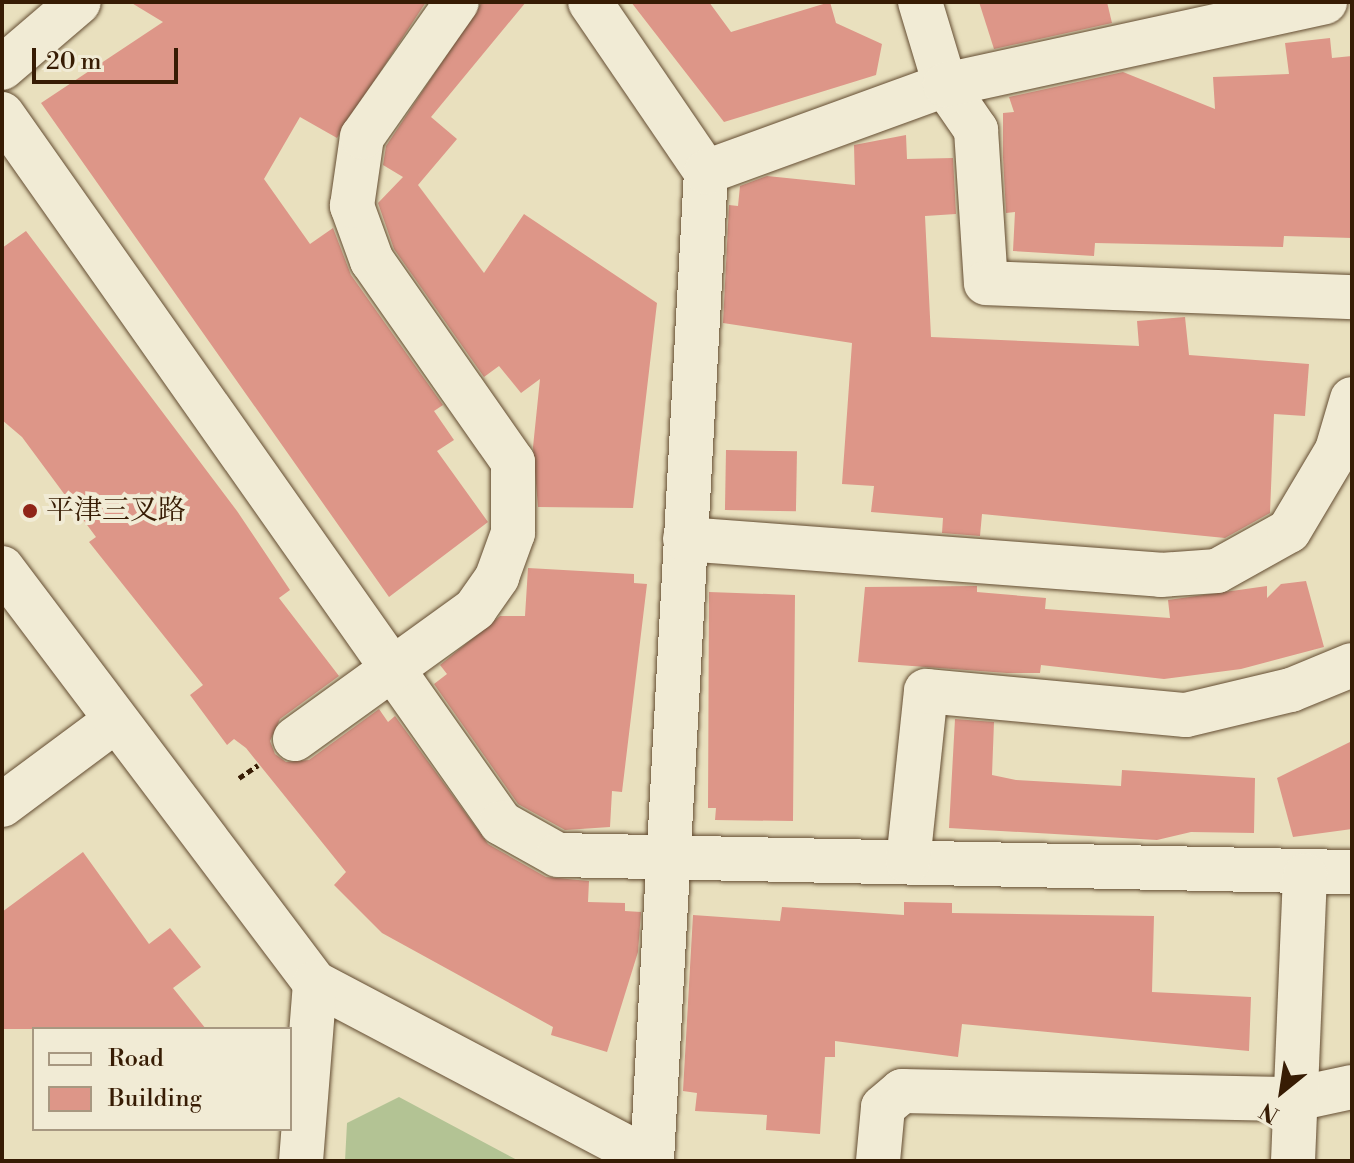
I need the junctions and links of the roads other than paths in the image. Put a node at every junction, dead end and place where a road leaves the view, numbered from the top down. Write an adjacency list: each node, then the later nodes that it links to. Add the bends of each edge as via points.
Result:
1 (79, 2): 6 (street)
2 (457, 2): 15 (street, via 362,137 352,206 372,261 513,462 513,533 497,577 475,609)
3 (590, 2): 9 (street)
4 (920, 2): 7 (street)
5 (1325, 2): 7 (street)
6 (2, 68)
7 (945, 85): 9 (street); 10 (street, via 976,130 986,283)
8 (2, 114): 15 (street)
9 (706, 172): 12 (street)
10 (1352, 297)
11 (1352, 399): 12 (street, via 1337,450 1289,531 1217,571 1161,575)
12 (685, 539): 19 (street)
13 (2, 568): 16 (street)
14 (1352, 665): 20 (street, via 1291,690 1186,715 926,691)
15 (393, 671): 17 (street); 19 (street, via 501,823 558,855)
16 (115, 721): 18 (street); 23 (street)
17 (295, 739)
18 (2, 805)
19 (667, 859): 20 (street); 27 (street)
20 (908, 862): 22 (street)
21 (1352, 872): 22 (street)
22 (1305, 875): 25 (street)
23 (315, 983): 26 (street); 27 (street)
24 (1352, 1087): 25 (street)
25 (1296, 1099): 28 (street, via 902,1091 883,1107); 29 (street)
26 (301, 1161)
27 (652, 1161)
28 (878, 1161)
29 (1293, 1161)

